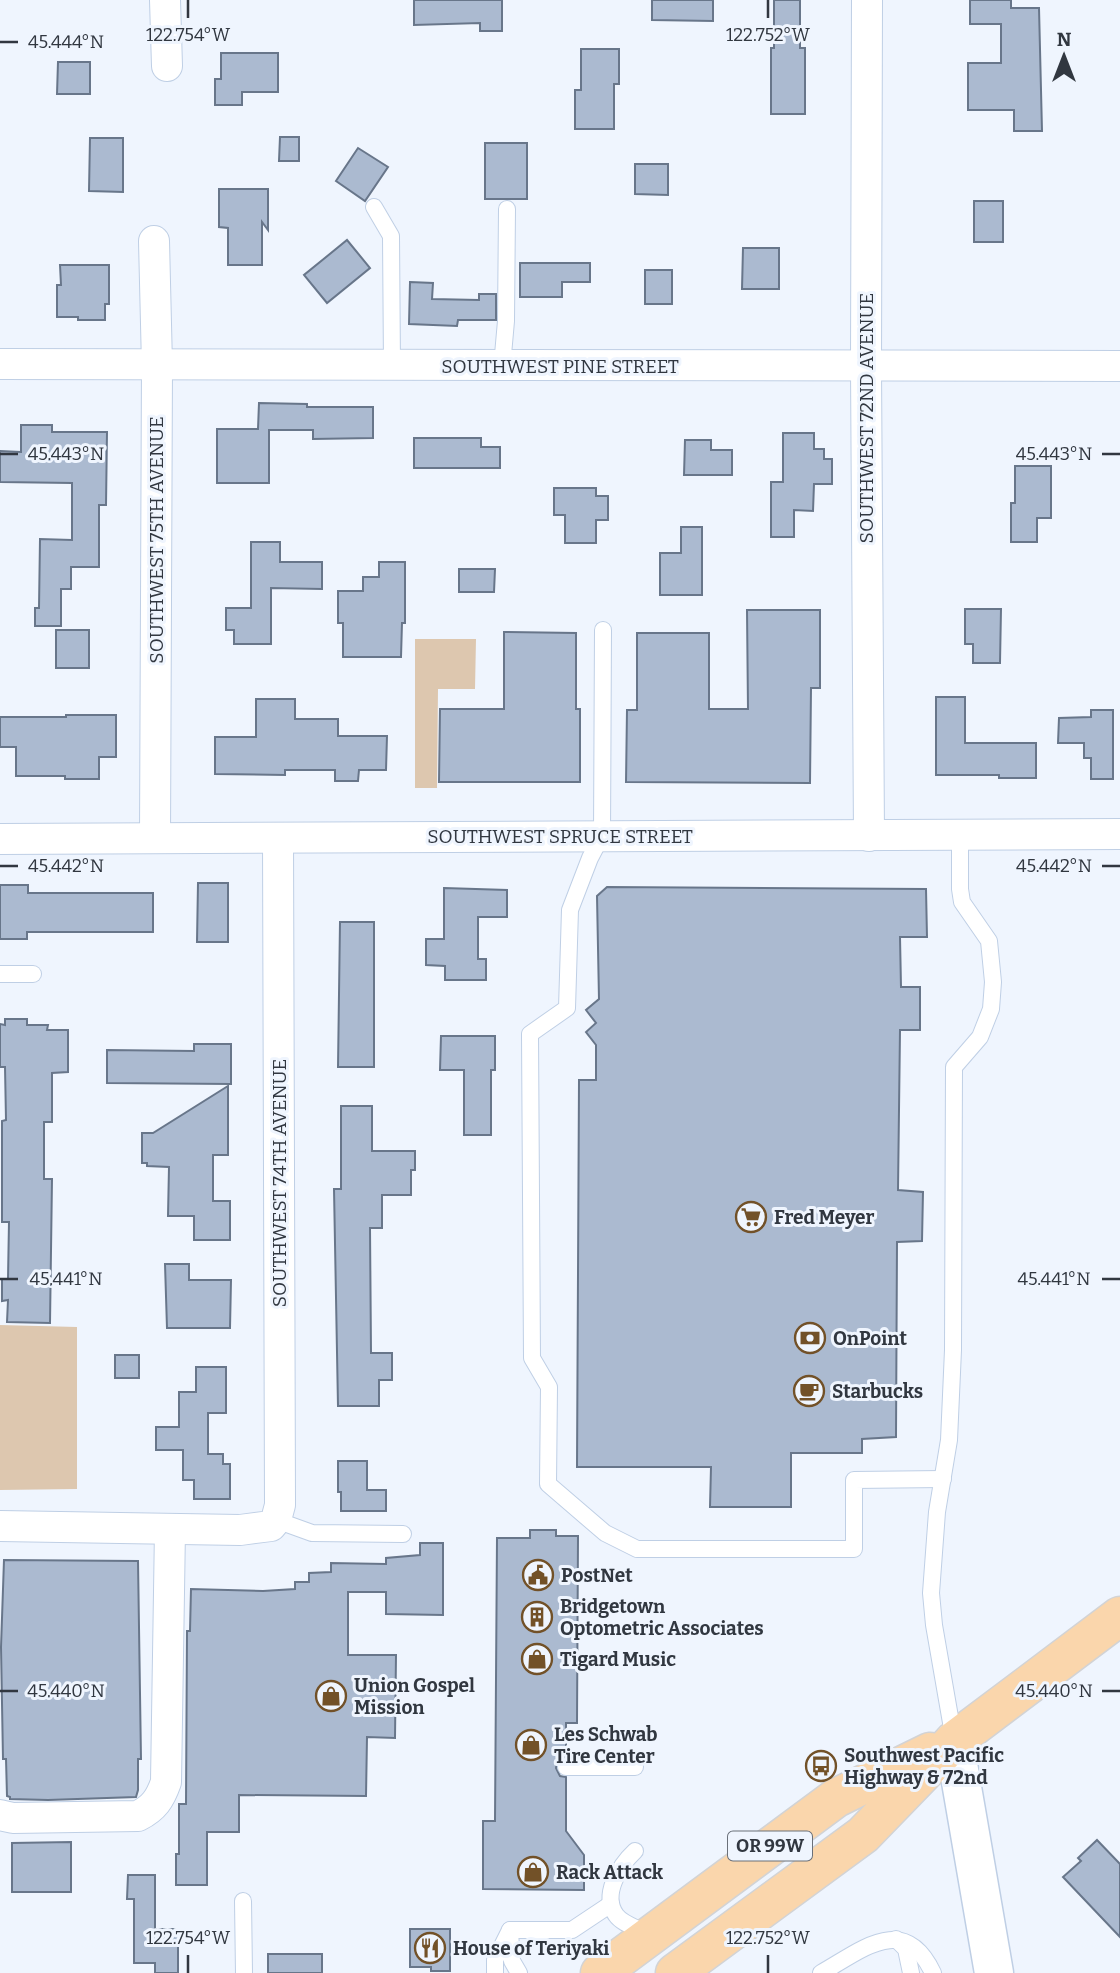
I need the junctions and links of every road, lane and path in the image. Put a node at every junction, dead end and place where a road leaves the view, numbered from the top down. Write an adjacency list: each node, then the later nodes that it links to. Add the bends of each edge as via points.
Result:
1 (164, 0): 3 (street)
2 (867, 0): 12 (street, SOUTHWEST 72ND AVENUE)
3 (167, 66)
4 (374, 207): 9 (lane, via 391,236)
5 (507, 209): 10 (lane)
6 (154, 241): 8 (street, SOUTHWEST 75TH AVENUE)
7 (0, 364): 8 (street, SOUTHWEST PINE STREET)
8 (157, 365): 9 (street, SOUTHWEST PINE STREET); 18 (street, SOUTHWEST 75TH AVENUE)
9 (392, 366): 10 (street, SOUTHWEST PINE STREET)
10 (502, 366): 12 (street, SOUTHWEST PINE STREET)
11 (1120, 366): 12 (street, SOUTHWEST PINE STREET)
12 (866, 367): 17 (street, SOUTHWEST 72ND AVENUE)
13 (603, 631): 15 (lane)
14 (1120, 834): 16 (street, SOUTHWEST SPRUCE STREET)
15 (602, 835): 17 (street, SOUTHWEST SPRUCE STREET); 19 (street, SOUTHWEST SPRUCE STREET); 23 (lane, via 570,910 567,1008 530,1034 532,1358 549,1387 548,1484 605,1532 636,1549 854,1549 854,1480)
16 (960, 835): 17 (street, SOUTHWEST SPRUCE STREET); 23 (lane, via 962,902 989,941 993,982 991,1009 980,1037 954,1068 953,1350)
17 (869, 836)
18 (155, 838): 19 (street, SOUTHWEST SPRUCE STREET); 20 (street, SOUTHWEST SPRUCE STREET)
19 (278, 838): 24 (street, SOUTHWEST 74TH AVENUE, via 280,1505)
20 (0, 839)
21 (0, 974): 22 (lane)
22 (33, 974)
23 (943, 1479): 29 (lane, via 931,1593)
24 (274, 1523): 26 (street, via 240,1530); 27 (lane, via 312,1532)
25 (0, 1526): 26 (street)
26 (170, 1529): 32 (street, via 166,1782 162,1795 152,1809 138,1816)
27 (403, 1534)
28 (1120, 1616): 29 (highway, OR 99W)
29 (954, 1741): 37 (highway, OR 99W, via 836,1798); 43 (highway, OR 99W, via 863,1835); 47 (main road)
30 (566, 1767): 31 (lane)
31 (635, 1767)
32 (0, 1815)
33 (635, 1851): 35 (lane, via 615,1874)
34 (243, 1901): 39 (lane)
35 (611, 1904): 36 (lane, via 572,1930); 37 (lane, via 617,1917)
36 (510, 1930): 40 (lane, via 495,1961); 41 (lane, via 512,1961)
37 (649, 1934): 42 (highway, OR 99W)
38 (896, 1939): 44 (lane, via 877,1941); 45 (lane, via 906,1949); 46 (lane, via 920,1951)
39 (244, 1973)
40 (495, 1973)
41 (519, 1973)
42 (600, 1973)
43 (675, 1973)
44 (821, 1973)
45 (911, 1973)
46 (933, 1973)
47 (993, 1973)

